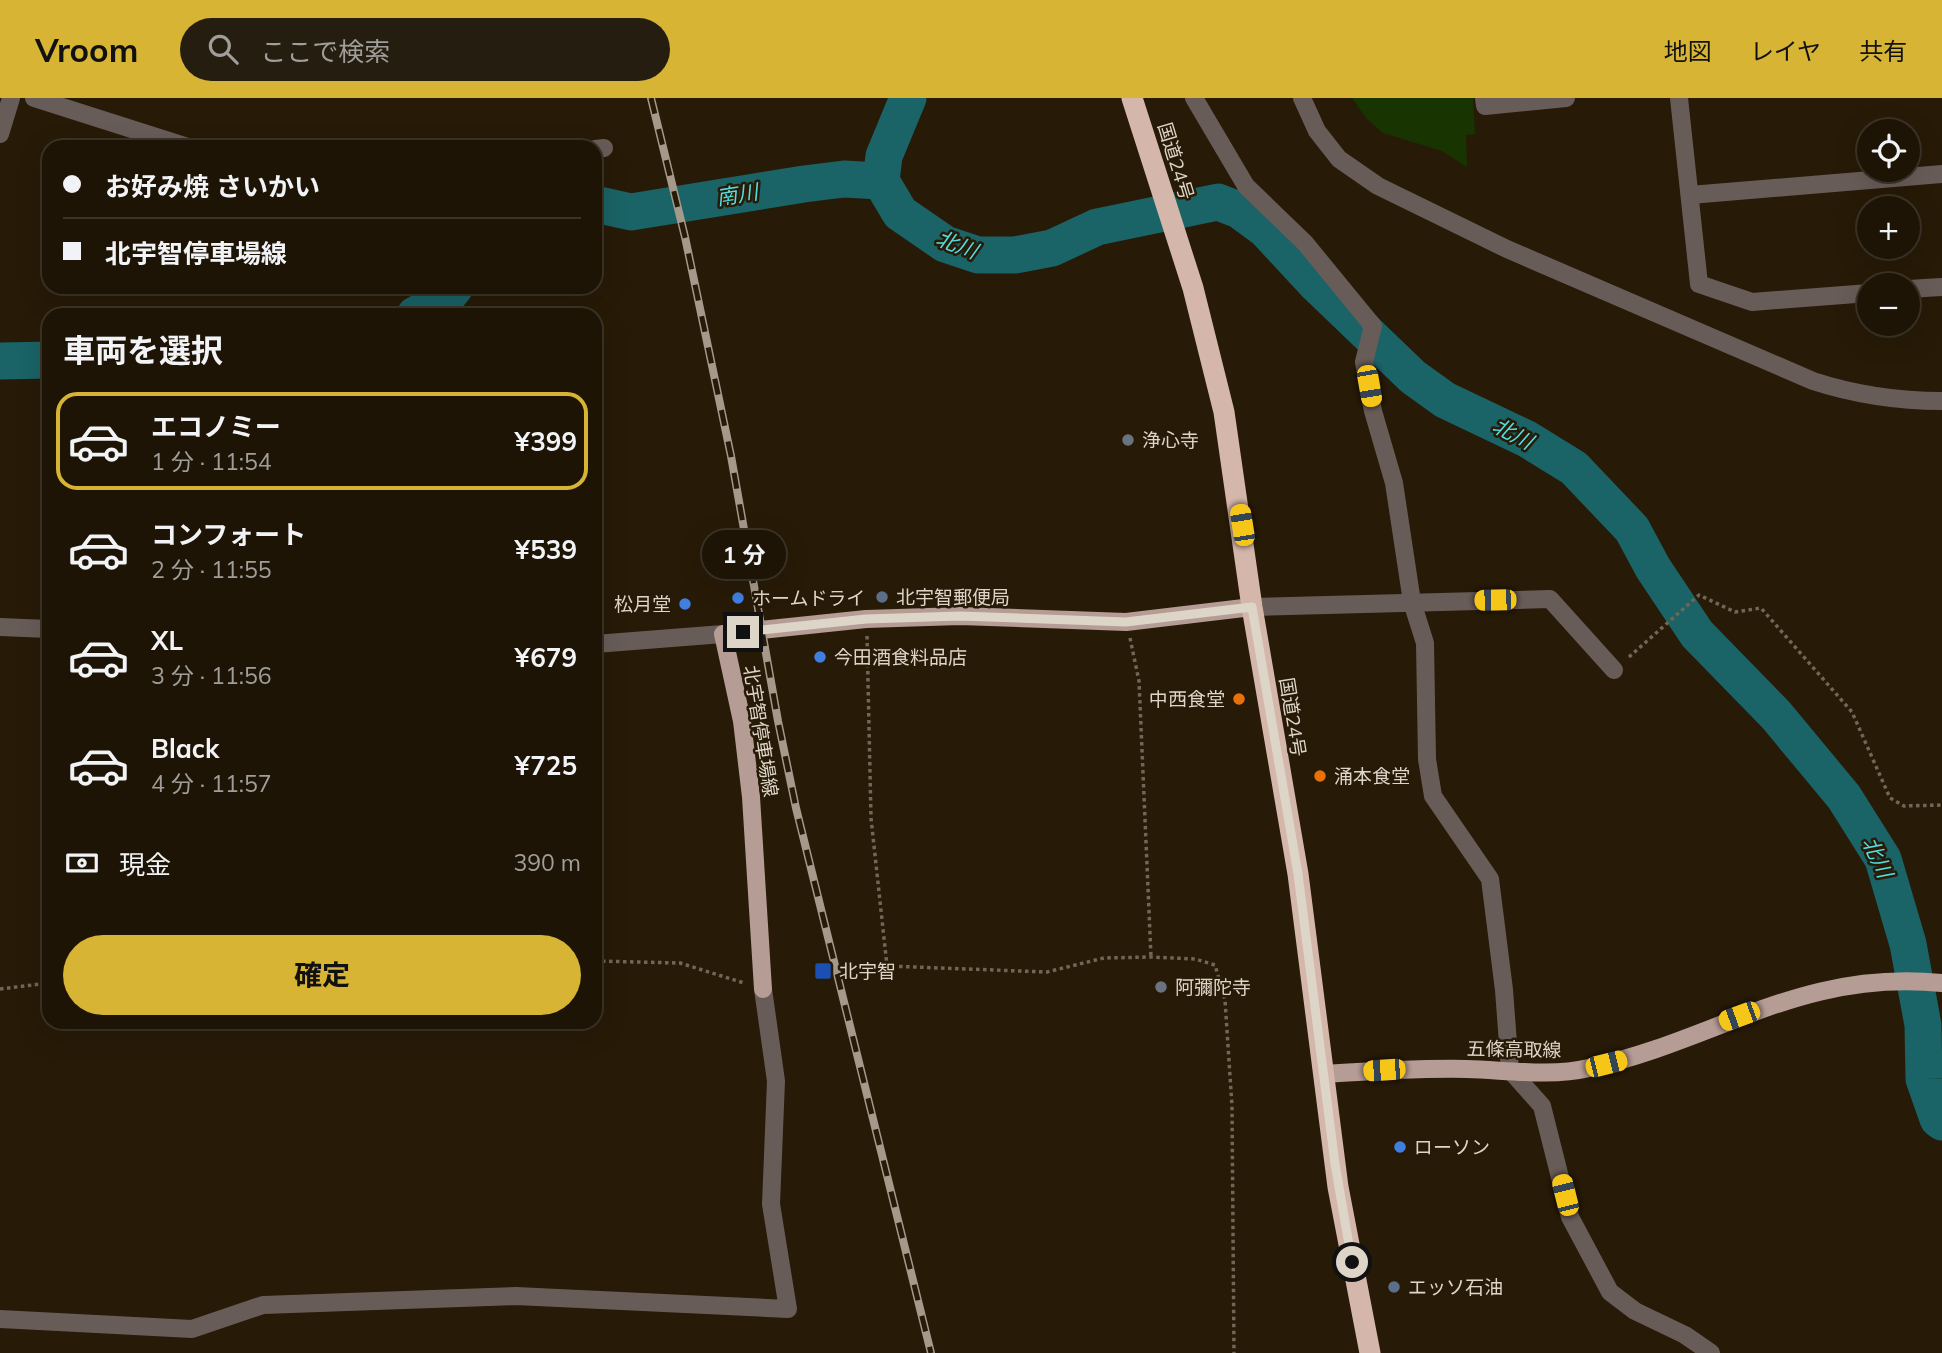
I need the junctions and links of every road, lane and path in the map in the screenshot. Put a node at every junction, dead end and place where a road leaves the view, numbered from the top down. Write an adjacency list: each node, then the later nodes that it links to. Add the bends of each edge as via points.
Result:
1 (11, 98): 9 (street)
2 (34, 98): 10 (street)
3 (1132, 98): 19 (highway, 国道24号, via 1217,375)
4 (1194, 98): 18 (street, via 1246,186 1305,243 1373,326 1364,362 1394,483)
5 (1302, 98): 17 (street, via 1317,131 1339,159 1378,186 1507,249 1813,381 1900,401)
6 (1484, 98): 7 (street, via 1485,106)
7 (1566, 98)
8 (1679, 98): 12 (street)
9 (1, 125)
10 (166, 140)
11 (1942, 174): 12 (street)
12 (1690, 195): 16 (street, via 1699,284 1752,302)
13 (1942, 287): 14 (street); 15 (street)
14 (1920, 288)
15 (1942, 292)
16 (1857, 294)
17 (1942, 401)
18 (1412, 602): 19 (street); 26 (street, via 1550,599); 34 (street, via 1425,643 1427,759 1433,796 1490,879)
19 (1252, 607): 21 (main road); 35 (highway, 国道24号, via 1298,874)
20 (866, 619): 21 (main road, via 960,616); 24 (main road); 28 (path, via 871,818 887,966 1047,972 1104,958)
21 (1126, 622): 28 (path, via 1139,681)
22 (0, 627): 23 (street)
23 (42, 629)
24 (723, 634): 25 (street); 33 (main road, 北宇智停車場線, via 742,721 751,797)
25 (602, 643)
26 (1614, 670): 27 (path, via 1699,595 1735,612 1761,608 1852,712 1891,799 1904,806)
27 (1942, 805)
28 (1151, 957): 37 (path, via 1195,958 1215,965 1225,1000 1232,1106)
29 (602, 961): 33 (path, via 680,963)
30 (1934, 982): 34 (main road, 五條高取線, via 1857,983 1776,1002 1669,1044 1586,1069)
31 (42, 984): 32 (path)
32 (0, 989)
33 (763, 989): 36 (street, via 776,1081 771,1203 788,1309 516,1296 263,1305 192,1329)
34 (1510, 1070): 35 (main road, 五條高取線); 39 (street, via 1542,1106 1570,1217 1610,1292)
35 (1324, 1074): 38 (highway, 国道24号, via 1338,1186)
36 (0, 1319)
37 (1234, 1353)
38 (1370, 1353)
39 (1711, 1353)

